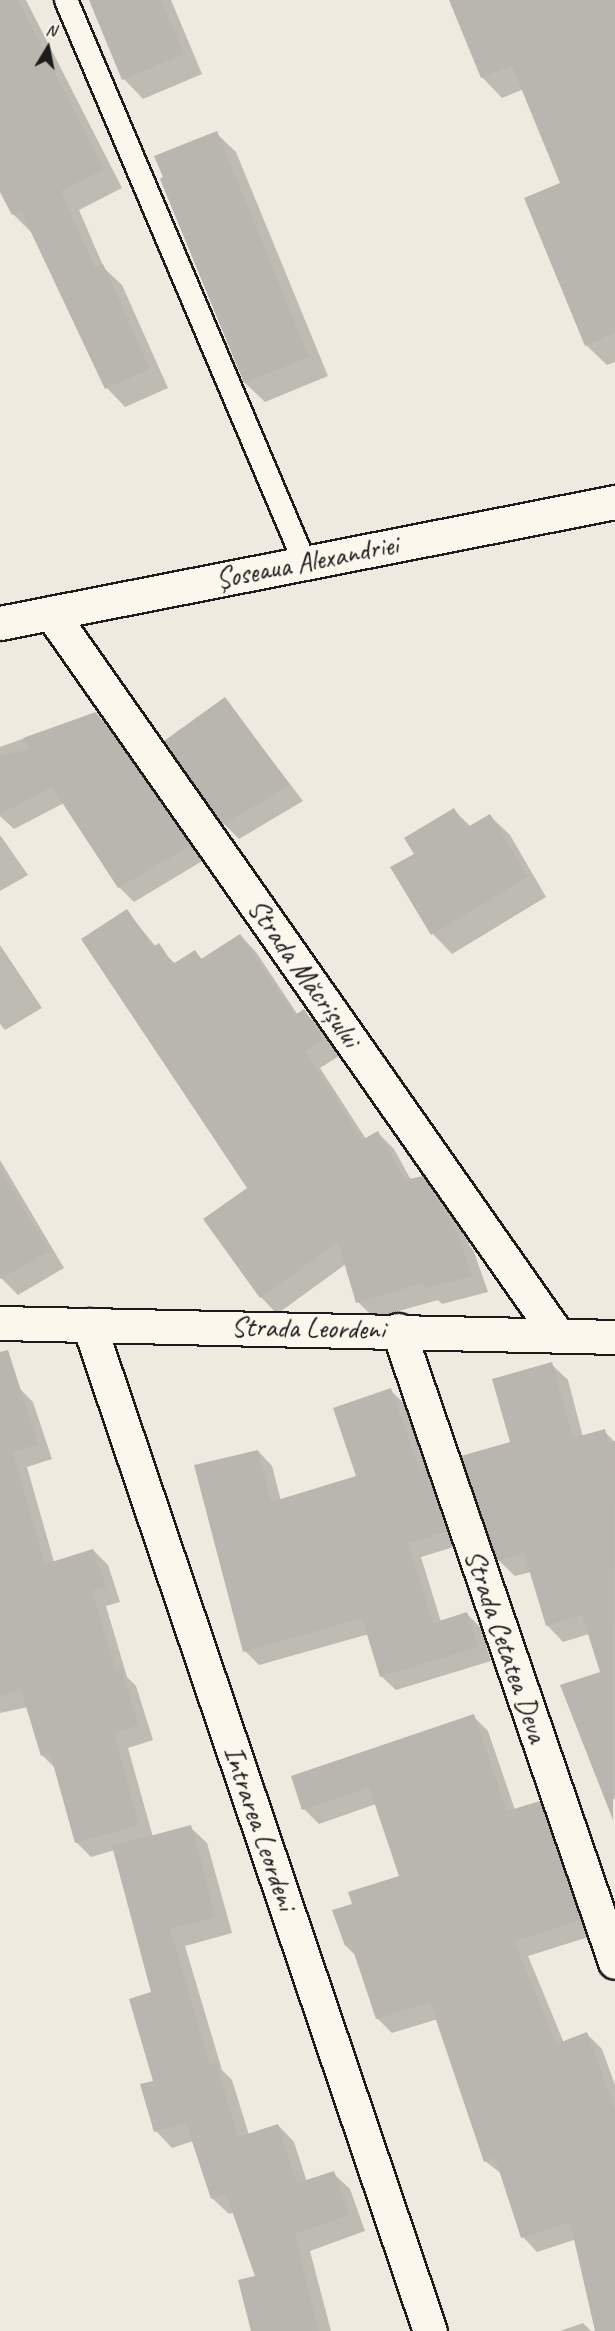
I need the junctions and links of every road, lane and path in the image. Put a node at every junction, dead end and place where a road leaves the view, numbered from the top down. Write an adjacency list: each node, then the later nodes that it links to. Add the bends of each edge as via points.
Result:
1 (66, 0): 3 (lane)
2 (615, 502): 3 (street, Șoseaua Alexandriei)
3 (304, 561): 4 (street, Șoseaua Alexandriei)
4 (51, 613): 5 (street, Șoseaua Alexandriei); 9 (street, Strada Măcrișului)
5 (0, 623)
6 (0, 1323): 7 (street, Strada Leordeni)
7 (89, 1325): 8 (street, Strada Leordeni); 12 (street, Intrarea Leordeni)
8 (398, 1330): 9 (street, Strada Leordeni); 11 (street, Strada Cetatea Deva)
9 (556, 1333): 10 (street, Strada Leordeni)
10 (615, 1337)
11 (615, 1962)
12 (430, 2331)

